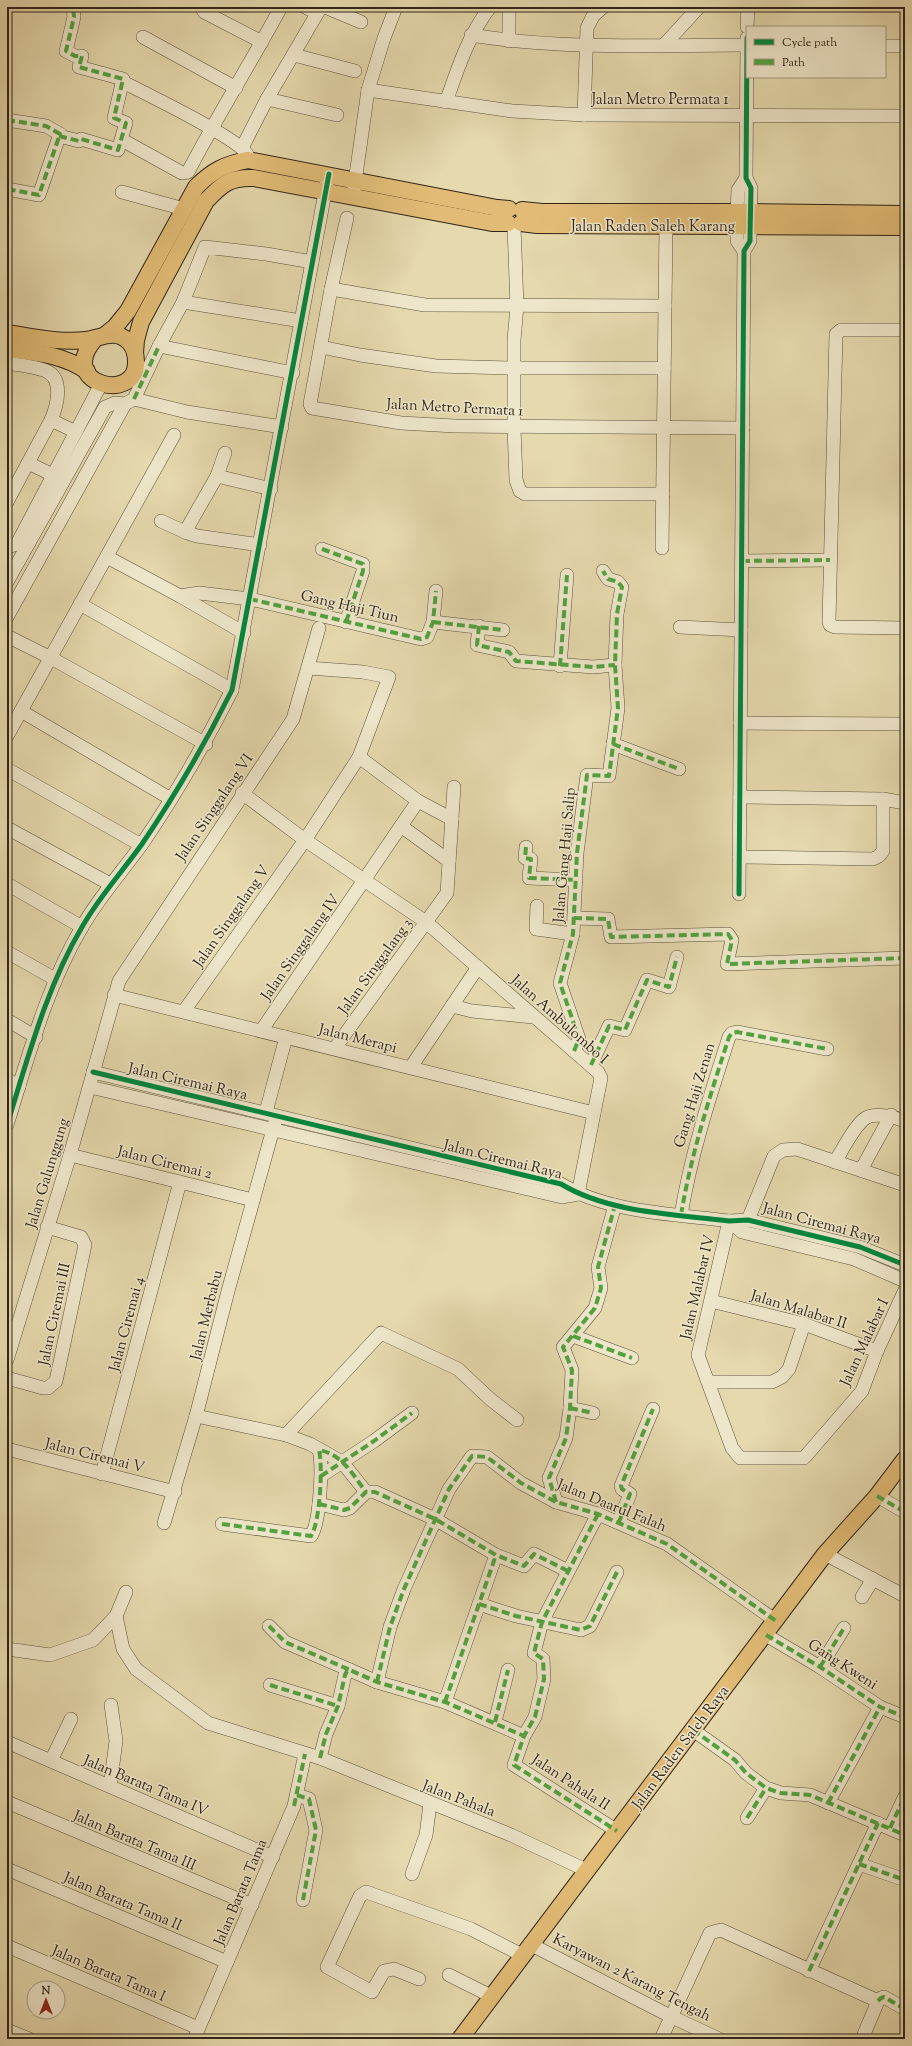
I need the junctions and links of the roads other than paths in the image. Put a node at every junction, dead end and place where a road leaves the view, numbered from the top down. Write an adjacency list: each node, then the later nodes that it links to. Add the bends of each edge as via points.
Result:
1 (74, 7): 37 (street, via 66,51 75,56 82,56 79,67 123,80 114,118 126,124 118,150 81,139 79,141)
2 (202, 7): 17 (street, via 204,12)
3 (281, 7): 17 (street)
4 (304, 7): 11 (street)
5 (396, 7): 28 (street)
6 (490, 7): 14 (street)
7 (509, 7): 16 (street)
8 (603, 7): 20 (street, Jalan Metro Permata 1, via 587,28)
9 (699, 7): 18 (street)
10 (748, 7): 13 (street)
11 (321, 9): 12 (street); 23 (street)
12 (361, 22)
13 (747, 26)
14 (471, 35): 16 (street); 30 (street)
15 (143, 37): 27 (street)
16 (509, 41): 20 (street)
17 (262, 42): 27 (street)
18 (664, 45): 19 (street); 20 (street)
19 (746, 45)
20 (585, 46): 32 (street, Jalan Metro Permata 1)
21 (886, 46): 22 (street)
22 (905, 46)
23 (294, 54): 24 (street); 29 (street)
24 (355, 71)
25 (747, 78): 33 (street)
26 (125, 83): 36 (street)
27 (236, 88): 36 (street)
28 (368, 90): 30 (street, Jalan Metro Permata 1); 41 (street)
29 (267, 99): 31 (street); 39 (street)
30 (446, 102): 32 (street, Jalan Metro Permata 1, via 512,111)
31 (337, 115)
32 (584, 115): 33 (street, Jalan Metro Permata 1)
33 (746, 115): 34 (street, Jalan Metro Permata 1); 50 (street, via 746,178 738,190)
34 (905, 116)
35 (7, 120): 37 (street, via 46,126 60,134)
36 (211, 128): 38 (street, via 188,172 185,173); 39 (street)
37 (59, 136): 42 (street, via 39,195)
38 (124, 141)
39 (245, 154): 40 (main road, Jalan Raden Saleh Karang); 46 (main road, Jalan Raden Saleh Karang, via 210,173 196,187)
40 (329, 174): 41 (main road, Jalan Raden Saleh Karang); 43 (street)
41 (356, 180): 45 (street); 49 (main road, Jalan Raden Saleh Karang, via 497,208)
42 (7, 189)
43 (326, 191): 45 (main road, Jalan Raden Saleh Karang); 53 (street); 65 (main road, Jalan Raden Saleh Karang, via 254,178 228,181 218,188 206,201 141,322)
44 (122, 192): 46 (street)
45 (352, 196): 49 (main road, Jalan Raden Saleh Karang, via 492,223)
46 (184, 210): 61 (main road, Jalan Raden Saleh Karang, via 128,311 115,327)
47 (905, 214): 50 (main road, Jalan Raden Saleh Karang)
48 (347, 218): 54 (street, Jalan Metro Permata 1)
49 (515, 218): 50 (main road, Jalan Raden Saleh Karang, via 542,212); 51 (main road, Jalan Raden Saleh Karang, via 537,225); 56 (street)
50 (744, 219): 51 (main road, Jalan Raden Saleh Karang); 52 (main road, Jalan Raden Saleh Karang); 77 (street, via 750,241 744,252)
51 (666, 226): 57 (street)
52 (905, 226)
53 (312, 262): 55 (street, via 204,247); 58 (street)
54 (331, 289): 56 (street, via 425,306); 63 (street, Jalan Metro Permata 1)
55 (183, 302): 58 (street); 62 (street)
56 (517, 306): 57 (street); 67 (street)
57 (665, 306): 68 (street)
58 (301, 321): 70 (street)
59 (905, 330): 94 (street, via 842,330 836,334)
60 (7, 333): 61 (main road, via 68,341)
61 (100, 337): 65 (main road, via 118,335 129,342); 69 (main road, via 87,348 84,359)
62 (159, 346): 70 (street); 72 (street)
63 (321, 347): 67 (street, via 436,366); 75 (street, Jalan Metro Permata 1, via 310,404 312,408 401,423)
64 (7, 349): 69 (main road, via 58,356)
65 (135, 353): 71 (main road, via 136,365 132,375 112,386)
66 (7, 363): 73 (street, via 46,370 54,378 58,390)
67 (514, 368): 68 (street); 75 (street)
68 (664, 368): 76 (street)
69 (87, 371): 71 (main road, via 90,377)
70 (293, 373): 74 (street)
71 (101, 384): 78 (street)
72 (129, 402): 74 (street); 98 (street, via 105,407); 103 (street)
73 (51, 420): 78 (street); 81 (street)
74 (282, 427): 84 (street)
75 (514, 428): 76 (street, Jalan Metro Permata 1); 85 (street, via 516,480 520,491 526,494)
76 (664, 428): 77 (street, Jalan Metro Permata 1); 85 (street)
77 (743, 428): 95 (street)
78 (76, 432): 82 (street)
79 (174, 435): 93 (street)
80 (225, 452): 83 (street)
81 (28, 462): 82 (street); 86 (street)
82 (53, 475): 90 (street, via 17,544)
83 (218, 476): 84 (street); 88 (street)
84 (271, 489): 89 (street)
85 (663, 494): 91 (street)
86 (7, 502)
87 (161, 521): 88 (street)
88 (185, 532): 89 (street)
89 (260, 545): 101 (street)
90 (7, 548)
91 (662, 548)
92 (322, 549): 104 (street, via 363,564)
93 (107, 557): 100 (street); 102 (street)
94 (830, 560): 95 (street); 109 (street, via 830,625)
95 (742, 561): 111 (street)
96 (604, 570): 115 (street, Jalan Gang Haji Salip, via 608,579 618,582 622,587 617,614)
97 (567, 575): 116 (street)
98 (7, 582)
99 (436, 591): 105 (street)
100 (180, 596): 101 (street, Gang Haji Tiun, via 199,593); 112 (street)
101 (250, 599): 104 (street, Gang Haji Tiun); 112 (street)
102 (80, 604): 114 (street); 118 (street)
103 (7, 617)
104 (346, 622): 105 (street, Gang Haji Tiun, via 422,639 427,637)
105 (433, 622): 106 (street)
106 (479, 626): 110 (street); 116 (street, via 478,645 509,652 516,661)
107 (680, 627): 111 (street)
108 (319, 628): 117 (street, Jalan Singgalang VI)
109 (905, 628)
110 (504, 630)
111 (741, 630): 120 (street)
112 (244, 633): 118 (street)
113 (7, 636): 114 (street)
114 (51, 658): 119 (street); 123 (street)
115 (615, 665): 116 (street); 124 (street, Jalan Gang Haji Salip, via 618,708)
116 (560, 666)
117 (308, 668): 125 (street, Jalan Singgalang V, via 363,672 389,677); 129 (street, Jalan Singgalang VI, via 293,719)
118 (232, 690): 123 (street)
119 (21, 711): 122 (street); 132 (street)
120 (740, 723): 121 (street); 130 (street)
121 (905, 724)
122 (7, 736)
123 (206, 744): 132 (street)
124 (614, 744): 127 (street); 143 (street, Jalan Gang Haji Salip, via 609,776 587,775)
125 (359, 757): 133 (street); 138 (street, Jalan Singgalang V)
126 (7, 769): 139 (street)
127 (679, 769)
128 (454, 787): 135 (street)
129 (242, 793): 138 (street, Jalan Ambulombo I); 158 (street, Jalan Singgalang VI, via 119,981)
130 (740, 797): 131 (street); 141 (street)
131 (883, 799): 134 (street); 141 (street, via 883,851 872,859)
132 (171, 800): 139 (street)
133 (418, 801): 135 (street); 136 (street, Jalan Singgalang IV)
134 (905, 803)
135 (452, 818): 142 (street)
136 (401, 826): 142 (street); 144 (street, Jalan Singgalang IV)
137 (7, 828): 146 (street)
138 (305, 840): 144 (street, Jalan Ambulombo I); 160 (street, Jalan Singgalang V)
139 (141, 845): 146 (street)
140 (526, 847): 143 (street, via 525,858 531,859 529,878)
141 (740, 857): 147 (street)
142 (449, 861): 150 (street, via 447,893)
143 (576, 880): 149 (street, Jalan Gang Haji Salip)
144 (365, 881): 150 (street, Jalan Ambulombo I); 163 (street, Jalan Singgalang IV)
145 (7, 884): 151 (street)
146 (110, 884): 151 (street)
147 (739, 894)
148 (537, 906): 152 (street, via 536,929)
149 (574, 918): 152 (street, Jalan Gang Haji Salip); 155 (street, via 608,919 611,937 728,934 732,940 726,964)
150 (426, 922): 156 (street, Jalan Ambulombo I); 166 (street, Jalan Singgalang 3)
151 (82, 927): 157 (street)
152 (573, 934): 168 (street, Jalan Gang Haji Salip, via 560,984 578,1039)
153 (7, 952): 157 (street)
154 (677, 957): 169 (street, via 669,987 646,980 626,1030 609,1026)
155 (905, 958)
156 (478, 967): 159 (street); 161 (street, Jalan Ambulombo I)
157 (55, 979): 164 (street)
158 (114, 995): 160 (street, Jalan Merapi); 171 (street, Jalan Galunggung)
159 (452, 1006): 161 (street, via 472,1011); 170 (street)
160 (184, 1011): 163 (street, Jalan Merapi)
161 (533, 1017): 168 (street, Jalan Ambulombo I)
162 (7, 1020): 164 (street)
163 (261, 1031): 165 (street, Jalan Merapi)
164 (36, 1037): 173 (street)
165 (286, 1037): 166 (street, Jalan Merapi); 177 (street, Jalan Merbabu)
166 (335, 1048): 170 (street, Jalan Merapi)
167 (827, 1049): 192 (street, Gang Haji Zenan, via 732,1033 700,1126 687,1176)
168 (574, 1051): 169 (street, Jalan Ambulombo I)
169 (590, 1065): 178 (street, Jalan Ambulombo I, via 601,1078)
170 (411, 1067): 178 (street, Jalan Merapi)
171 (94, 1072): 174 (street, Jalan Galunggung); 175 (street, Jalan Ciremai Raya)
172 (7, 1079): 173 (street)
173 (19, 1086): 181 (street)
174 (90, 1087): 176 (street, Jalan Ciremai Raya); 184 (street, Jalan Galunggung)
175 (184, 1093): 176 (street); 177 (street, Jalan Ciremai Raya)
176 (180, 1108): 182 (street, Jalan Ciremai Raya)
177 (271, 1113): 182 (street, Jalan Merbabu); 183 (street, Jalan Ciremai Raya)
178 (594, 1113): 189 (street, Jalan Ambulombo I)
179 (891, 1115): 180 (street); 185 (street, via 863,1119); 186 (street)
180 (905, 1120)
181 (7, 1124)
182 (273, 1129): 183 (street, Jalan Ciremai Raya); 190 (street, Jalan Merbabu)
183 (381, 1148): 189 (street, Jalan Ciremai Raya, via 562,1197)
184 (70, 1156): 187 (street, Jalan Ciremai 2); 195 (street, Jalan Galunggung)
185 (835, 1162): 186 (street); 193 (street, via 797,1149 783,1150 774,1156)
186 (861, 1170): 188 (street)
187 (180, 1182): 190 (street, Jalan Ciremai 2); 219 (street, Jalan Ciremai 4)
188 (905, 1185)
189 (578, 1194): 191 (street, Jalan Ciremai Raya)
190 (253, 1200): 212 (street, Jalan Merbabu)
191 (615, 1205): 192 (street, Jalan Ciremai Raya); 202 (street, via 598,1267 601,1288 595,1308)
192 (682, 1215): 194 (street, Jalan Ciremai Raya)
193 (748, 1220): 194 (street, Jalan Ciremai Raya); 196 (street, Jalan Ciremai Raya)
194 (729, 1221): 196 (street, Jalan Ciremai Raya, via 742,1232); 200 (street, Jalan Malabar IV)
195 (47, 1227): 205 (street, Jalan Galunggung); 206 (street, Jalan Ciremai III, via 80,1237 85,1245 56,1382 48,1388 43,1388)
196 (837, 1248): 197 (street, Jalan Ciremai Raya, via 860,1247); 198 (street, Jalan Ciremai Raya, via 854,1259)
197 (905, 1265)
198 (905, 1281)
199 (905, 1290): 203 (street, Jalan Malabar I)
200 (711, 1301): 201 (street, Jalan Malabar II); 207 (street, Jalan Malabar IV, via 698,1355)
201 (804, 1324): 203 (street, Jalan Malabar II); 207 (street, via 789,1368 782,1376 772,1382)
202 (573, 1336): 204 (street); 208 (street, via 563,1348 572,1370)
203 (877, 1351): 207 (street, Jalan Malabar I, via 862,1391 804,1458 740,1458 732,1448)
204 (632, 1358)
205 (7, 1360)
206 (7, 1378)
207 (709, 1382)
208 (570, 1408): 211 (street); 224 (street, via 566,1438 549,1478)
209 (653, 1409): 229 (street, via 621,1486 630,1494)
210 (412, 1413): 218 (street)
211 (593, 1413)
212 (196, 1416): 214 (street); 221 (street, Jalan Merbabu)
213 (517, 1420): 214 (street, via 490,1399 458,1368 381,1333)
214 (286, 1436): 216 (street, via 310,1444)
215 (7, 1449): 219 (street, Jalan Ciremai V)
216 (319, 1450): 218 (street, via 332,1454); 220 (street)
217 (905, 1459): 223 (main road, Jalan Raden Saleh Raya)
218 (342, 1462): 220 (street); 222 (street)
219 (102, 1474): 221 (street, Jalan Ciremai V)
220 (322, 1476): 225 (street)
221 (175, 1492): 230 (street, Jalan Merbabu)
222 (366, 1492): 225 (street, via 350,1508 344,1510); 228 (street, via 375,1492)
223 (877, 1496): 226 (street); 232 (main road, Jalan Raden Saleh Raya)
224 (556, 1502): 227 (street, Jalan Daarul Falah); 228 (street, Jalan Daarul Falah, via 520,1483 487,1457 472,1456 449,1489)
225 (318, 1504): 231 (street, via 313,1534 309,1536)
226 (905, 1512)
227 (598, 1514): 229 (street, Jalan Daarul Falah); 234 (street)
228 (435, 1520): 233 (street); 251 (street, via 397,1607)
229 (619, 1522): 242 (street, Jalan Daarul Falah, via 667,1544)
230 (164, 1523)
231 (222, 1524)
232 (825, 1554): 236 (street); 242 (main road, Jalan Raden Saleh Raya)
233 (496, 1555): 234 (street, via 524,1566 534,1554); 240 (street)
234 (568, 1571): 243 (street)
235 (617, 1572): 243 (street, via 590,1626 581,1630)
236 (872, 1579): 238 (street); 239 (street)
237 (126, 1592): 241 (street)
238 (905, 1596)
239 (862, 1597)
240 (479, 1604): 243 (street); 253 (street)
241 (116, 1616): 247 (street, via 93,1640 50,1655); 263 (street, Jalan Pahala, via 123,1648 136,1669 208,1723)
242 (776, 1621): 246 (main road, Jalan Raden Saleh Raya)
243 (542, 1622): 261 (street, via 534,1653 543,1658 544,1679 535,1717)
244 (269, 1626): 249 (street, via 285,1642)
245 (844, 1628): 248 (street)
246 (766, 1635): 248 (street, Gang Kweni); 260 (main road, Jalan Raden Saleh Raya)
247 (7, 1649)
248 (820, 1667): 256 (street, Gang Kweni)
249 (350, 1670): 251 (street); 255 (street, via 345,1675)
250 (508, 1670): 259 (street)
251 (377, 1682): 253 (street)
252 (270, 1685): 255 (street)
253 (446, 1702): 259 (street)
254 (111, 1705): 266 (street, via 116,1741)
255 (338, 1706): 264 (street, via 326,1734)
256 (880, 1707): 257 (street, Gang Kweni); 271 (street)
257 (905, 1717)
258 (72, 1719): 265 (street)
259 (495, 1722): 261 (street)
260 (693, 1730): 267 (street, via 734,1760); 276 (main road, Jalan Raden Saleh Raya)
261 (524, 1736): 276 (street, Jalan Pahala II, via 514,1765)
262 (7, 1742): 265 (street, Jalan Barata Tama IV)
263 (305, 1754): 264 (street, Jalan Pahala); 268 (street, Jalan Barata Tama)
264 (320, 1758): 272 (street, Jalan Pahala)
265 (51, 1761): 266 (street, Jalan Barata Tama IV)
266 (110, 1786): 278 (street, Jalan Barata Tama IV)
267 (766, 1788): 271 (street, via 781,1793 810,1795); 273 (street)
268 (297, 1795): 278 (street, Jalan Barata Tama); 284 (street, via 309,1799 316,1830)
269 (905, 1796): 275 (street)
270 (7, 1802): 285 (street, Jalan Barata Tama III)
271 (828, 1803): 274 (street)
272 (430, 1804): 281 (street, Jalan Pahala, via 511,1835); 282 (street, via 426,1835)
273 (747, 1818)
274 (878, 1823): 275 (street); 279 (street)
275 (890, 1828): 277 (street)
276 (617, 1831): 281 (main road, Jalan Raden Saleh Raya)
277 (905, 1834)
278 (272, 1857): 285 (street, Jalan Barata Tama)
279 (859, 1864): 283 (street); 289 (street)
280 (7, 1869): 288 (street, Jalan Barata Tama II)
281 (586, 1870): 287 (main road, Jalan Raden Saleh Raya)
282 (412, 1874)
283 (905, 1880)
284 (303, 1900)
285 (252, 1905): 288 (street, Jalan Barata Tama)
286 (7, 1946): 297 (street, Jalan Barata Tama I)
287 (526, 1949): 291 (street, Karyawan 2 Karang Tengah, via 366,1892 360,1896 327,1967 372,1992 384,1972 394,1969); 292 (main road, Jalan Raden Saleh Raya); 295 (street, Karyawan 2 Karang Tengah)
288 (227, 1962): 297 (street, Jalan Barata Tama)
289 (809, 1971): 293 (street); 295 (street, via 721,1930 715,1931 710,1933)
290 (449, 1975): 292 (street)
291 (419, 1979)
292 (492, 1996): 299 (main road, Jalan Raden Saleh Raya)
293 (878, 2001): 294 (street, via 884,1997); 302 (street)
294 (905, 2009)
295 (672, 2017): 300 (street); 301 (street, Karyawan 2 Karang Tengah)
296 (7, 2030): 298 (street)
297 (196, 2034)
298 (29, 2039)
299 (460, 2039)
300 (661, 2039)
301 (719, 2039)
302 (862, 2039)

